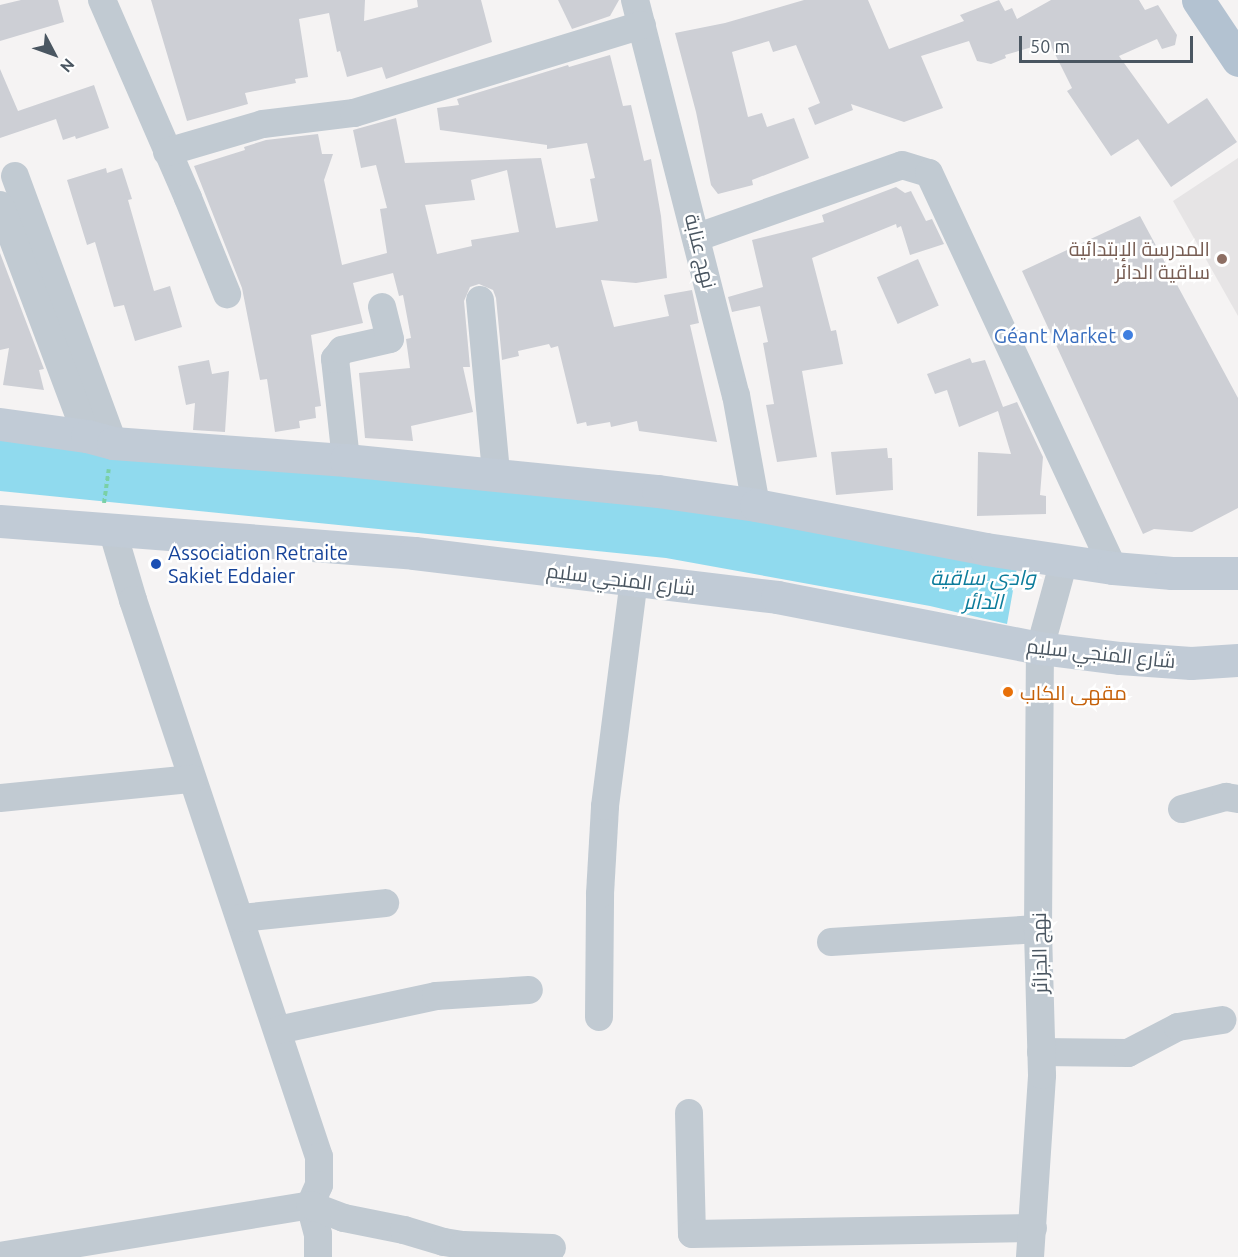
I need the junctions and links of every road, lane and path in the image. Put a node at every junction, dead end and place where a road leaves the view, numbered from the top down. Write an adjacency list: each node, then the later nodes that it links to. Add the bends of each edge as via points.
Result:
1 (102, 0): 5 (street)
2 (1198, 0): 4 (main road)
3 (639, 12): 5 (street, via 354,113 262,124); 8 (street, نهج عنابة)
4 (1238, 60)
5 (167, 152): 9 (street)
6 (15, 176): 13 (street)
7 (0, 205): 13 (street)
8 (698, 237): 16 (street, نهج عنابة, via 736,395); 20 (street, via 902,165 929,173)
9 (227, 294)
10 (480, 300): 15 (street)
11 (382, 307): 14 (street, via 390,339 342,350 335,358)
12 (0, 424): 13 (main road)
13 (103, 446): 14 (main road); 17 (path)
14 (346, 460): 15 (main road)
15 (496, 474): 16 (main road)
16 (756, 505): 19 (main road)
17 (108, 517): 18 (main road, شارع المنجي سليم); 22 (main road, شارع المنجي سليم); 25 (street)
18 (0, 521)
19 (1064, 561): 20 (main road); 23 (street, نهج الجزائر)
20 (1113, 568): 21 (main road)
21 (1238, 573)
22 (634, 581): 23 (main road, شارع المنجي سليم, via 777,597); 34 (street, via 605,806)
23 (1040, 648): 24 (main road, شارع المنجي سليم, via 1191,663); 31 (street, نهج الجزائر)
24 (1238, 660)
25 (192, 779): 26 (street); 30 (street)
26 (0, 798)
27 (1238, 800): 28 (street, via 1226,797)
28 (1182, 809)
29 (385, 903): 30 (street)
30 (241, 918): 36 (street)
31 (1038, 929): 32 (street); 37 (street, نهج الجزائر)
32 (831, 942)
33 (530, 990): 36 (street, via 436,996)
34 (598, 1017)
35 (1222, 1020): 37 (street, via 1178,1027 1128,1053)
36 (278, 1030): 39 (street, via 319,1157 319,1185)
37 (1041, 1052): 40 (street, نهج الجزائر)
38 (689, 1113): 40 (street, via 692,1234)
39 (310, 1205): 41 (street, via 344,1218 444,1242); 42 (street); 43 (street, via 318,1234)
40 (1034, 1228): 44 (street, نهج الجزائر)
41 (552, 1248)
42 (0, 1256)
43 (318, 1257)
44 (1030, 1257)

